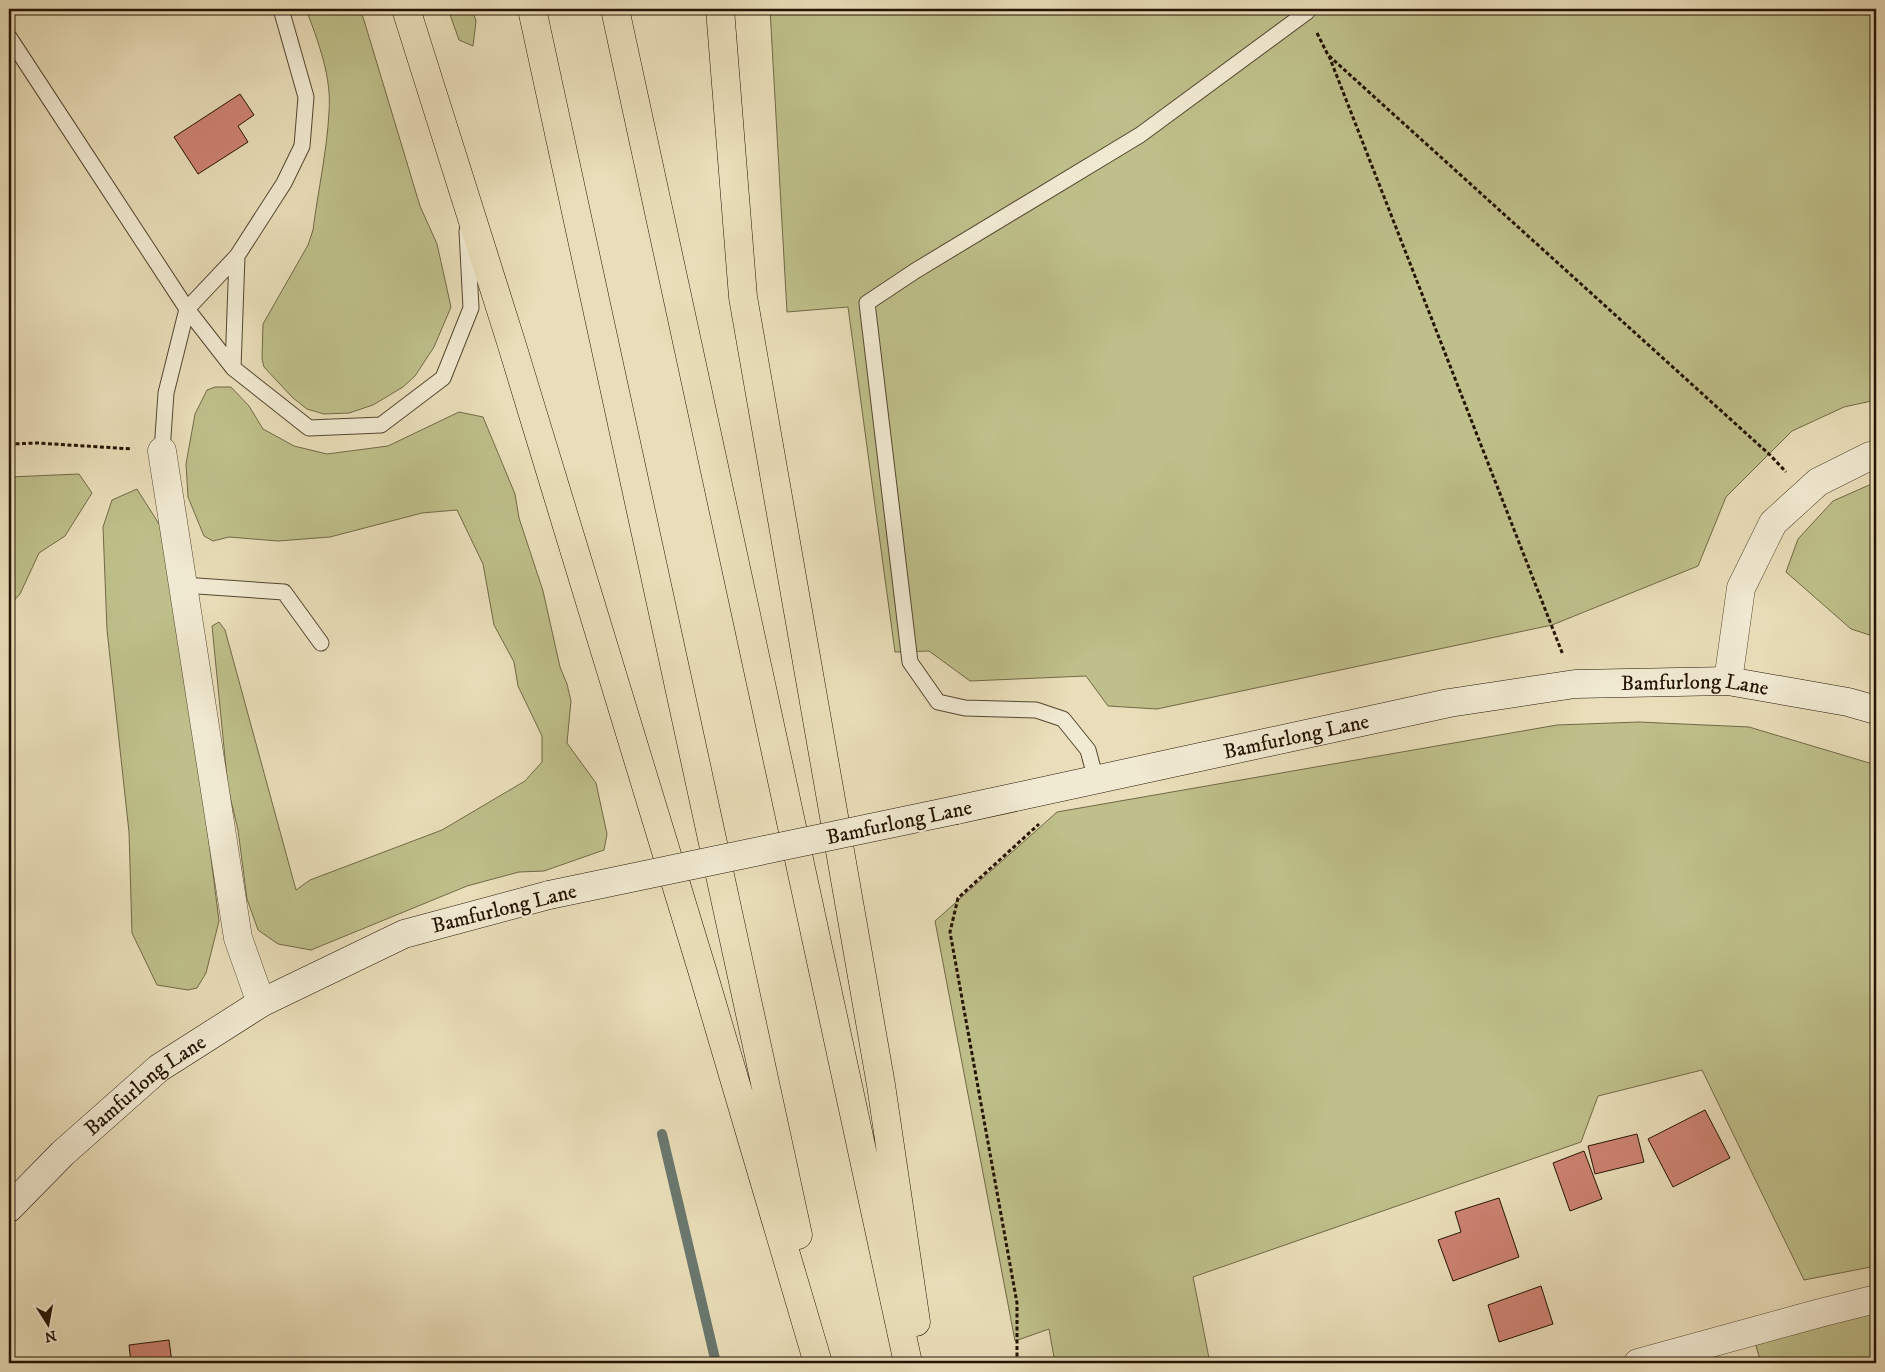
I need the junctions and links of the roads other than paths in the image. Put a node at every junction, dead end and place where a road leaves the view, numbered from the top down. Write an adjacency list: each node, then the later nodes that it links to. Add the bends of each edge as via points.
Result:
1 (282, 9): 9 (lane, via 306,98 302,146 284,183)
2 (406, 9): 8 (highway)
3 (532, 9): 23 (highway)
4 (615, 9): 24 (highway)
5 (720, 9): 25 (highway, via 744,297 881,1085)
6 (1307, 12): 18 (lane, via 1140,135 867,303 910,662 938,702 965,708 1036,710 1063,719 1088,750)
7 (9, 37): 10 (lane)
8 (465, 198): 11 (lane, via 471,308 442,378 381,425 310,428); 22 (highway, via 700,963)
9 (237, 256): 10 (lane); 11 (lane)
10 (187, 309): 11 (lane); 12 (lane, via 166,393)
11 (233, 368)
12 (162, 450): 14 (street)
13 (1876, 456): 16 (street, via 1818,482 1774,523 1741,588)
14 (183, 584): 15 (lane, via 284,592); 19 (street, via 238,938)
15 (321, 643)
16 (1728, 681): 17 (street, Bamfurlong Lane); 18 (street, Bamfurlong Lane, via 1575,684 1449,703)
17 (1876, 710)
18 (1096, 780): 19 (street, Bamfurlong Lane, bridge, via 549,895 404,934)
19 (261, 1002): 20 (street, Bamfurlong Lane, via 159,1068 63,1153)
20 (9, 1208)
21 (1876, 1299): 26 (street)
22 (818, 1363)
23 (826, 1363)
24 (908, 1363)
25 (922, 1363)
26 (1638, 1363)

